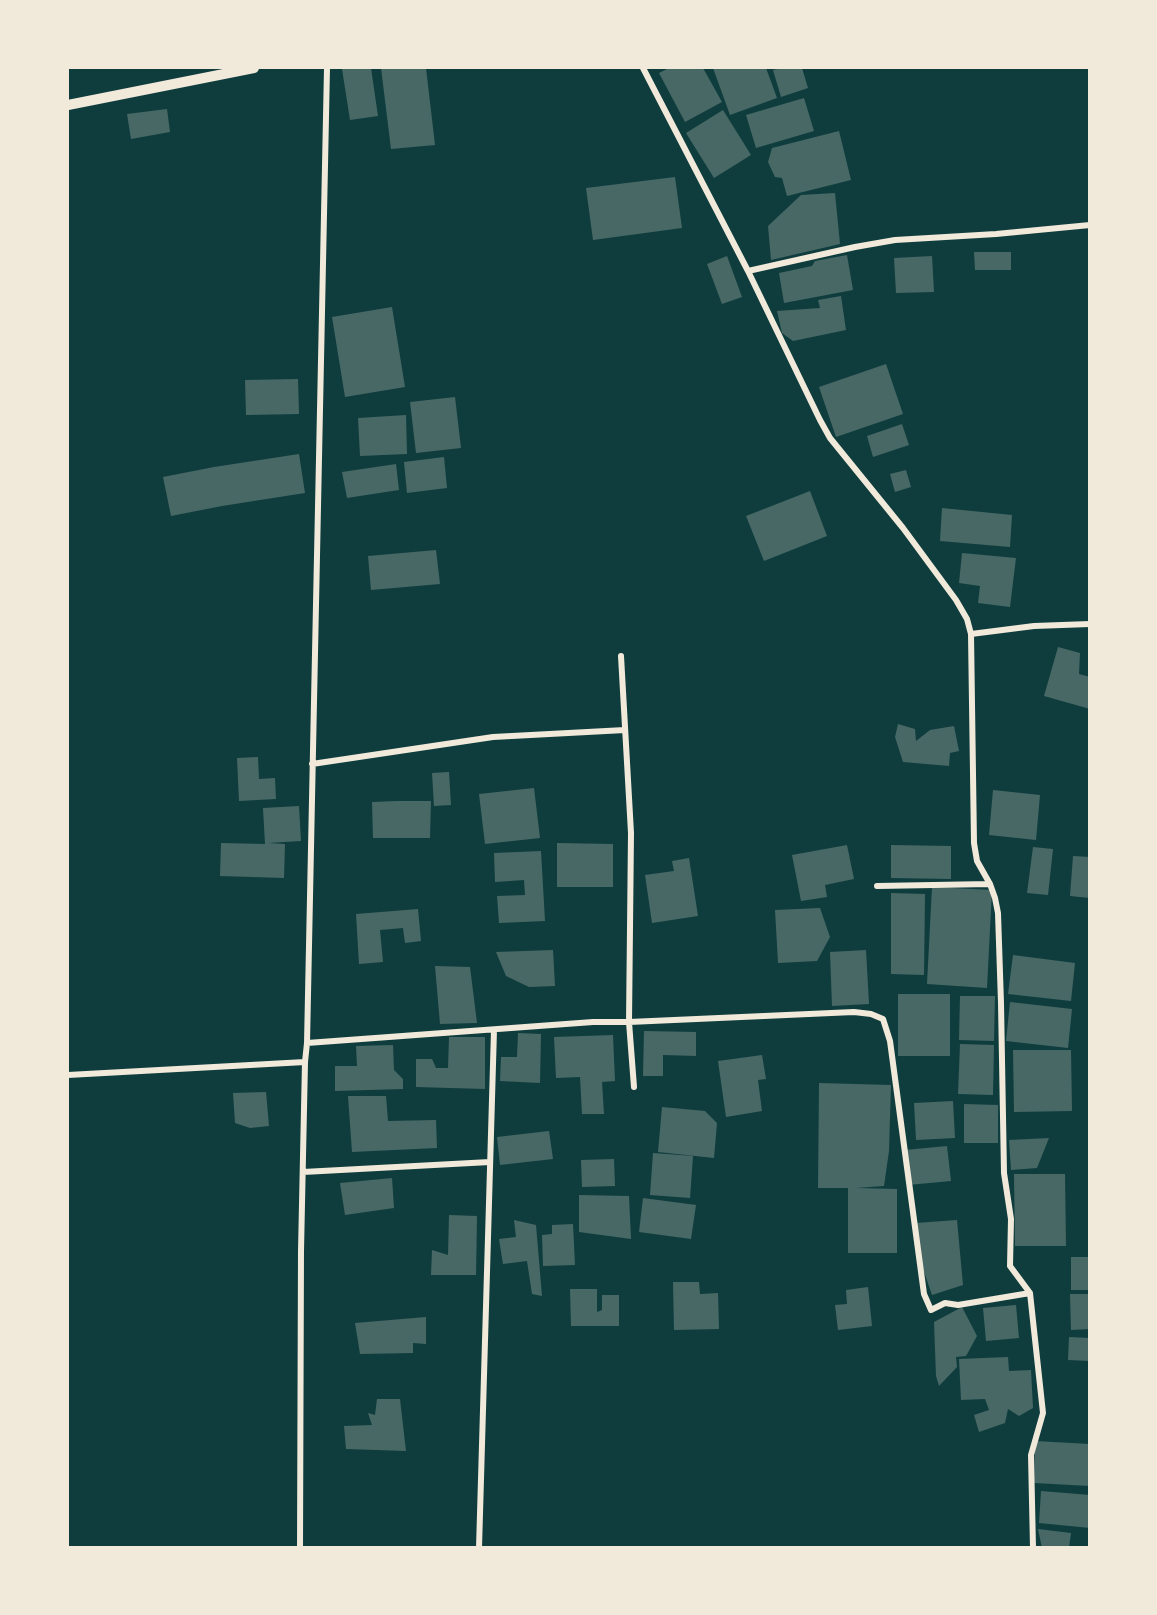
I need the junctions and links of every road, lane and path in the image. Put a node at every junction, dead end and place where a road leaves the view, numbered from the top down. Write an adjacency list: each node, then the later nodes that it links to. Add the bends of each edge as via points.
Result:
1 (254, 68): 4 (street)
2 (327, 68): 11 (street)
3 (643, 68): 6 (street)
4 (68, 105)
5 (1089, 225): 6 (street, via 895,240)
6 (748, 272): 8 (street, via 825,429 956,600)
7 (1089, 624): 8 (street)
8 (971, 634): 12 (street, via 974,843 977,861)
9 (621, 656): 10 (street)
10 (625, 730): 11 (street, via 493,737); 14 (street, via 632,833)
11 (312, 764): 16 (street)
12 (990, 884): 13 (street); 22 (street, via 998,913 1010,1266)
13 (877, 886)
14 (629, 1022): 15 (street); 19 (street); 22 (street, via 854,1012 883,1018 890,1041 924,1294 931,1310 945,1303 958,1305)
15 (494, 1030): 16 (street); 20 (street)
16 (307, 1043): 17 (street)
17 (305, 1062): 18 (street); 21 (street)
18 (68, 1075)
19 (634, 1087)
20 (490, 1162): 21 (street); 24 (street)
21 (303, 1172): 23 (street)
22 (1030, 1293): 25 (street, via 1043,1413 1031,1455)
23 (300, 1548)
24 (479, 1548)
25 (1033, 1548)

